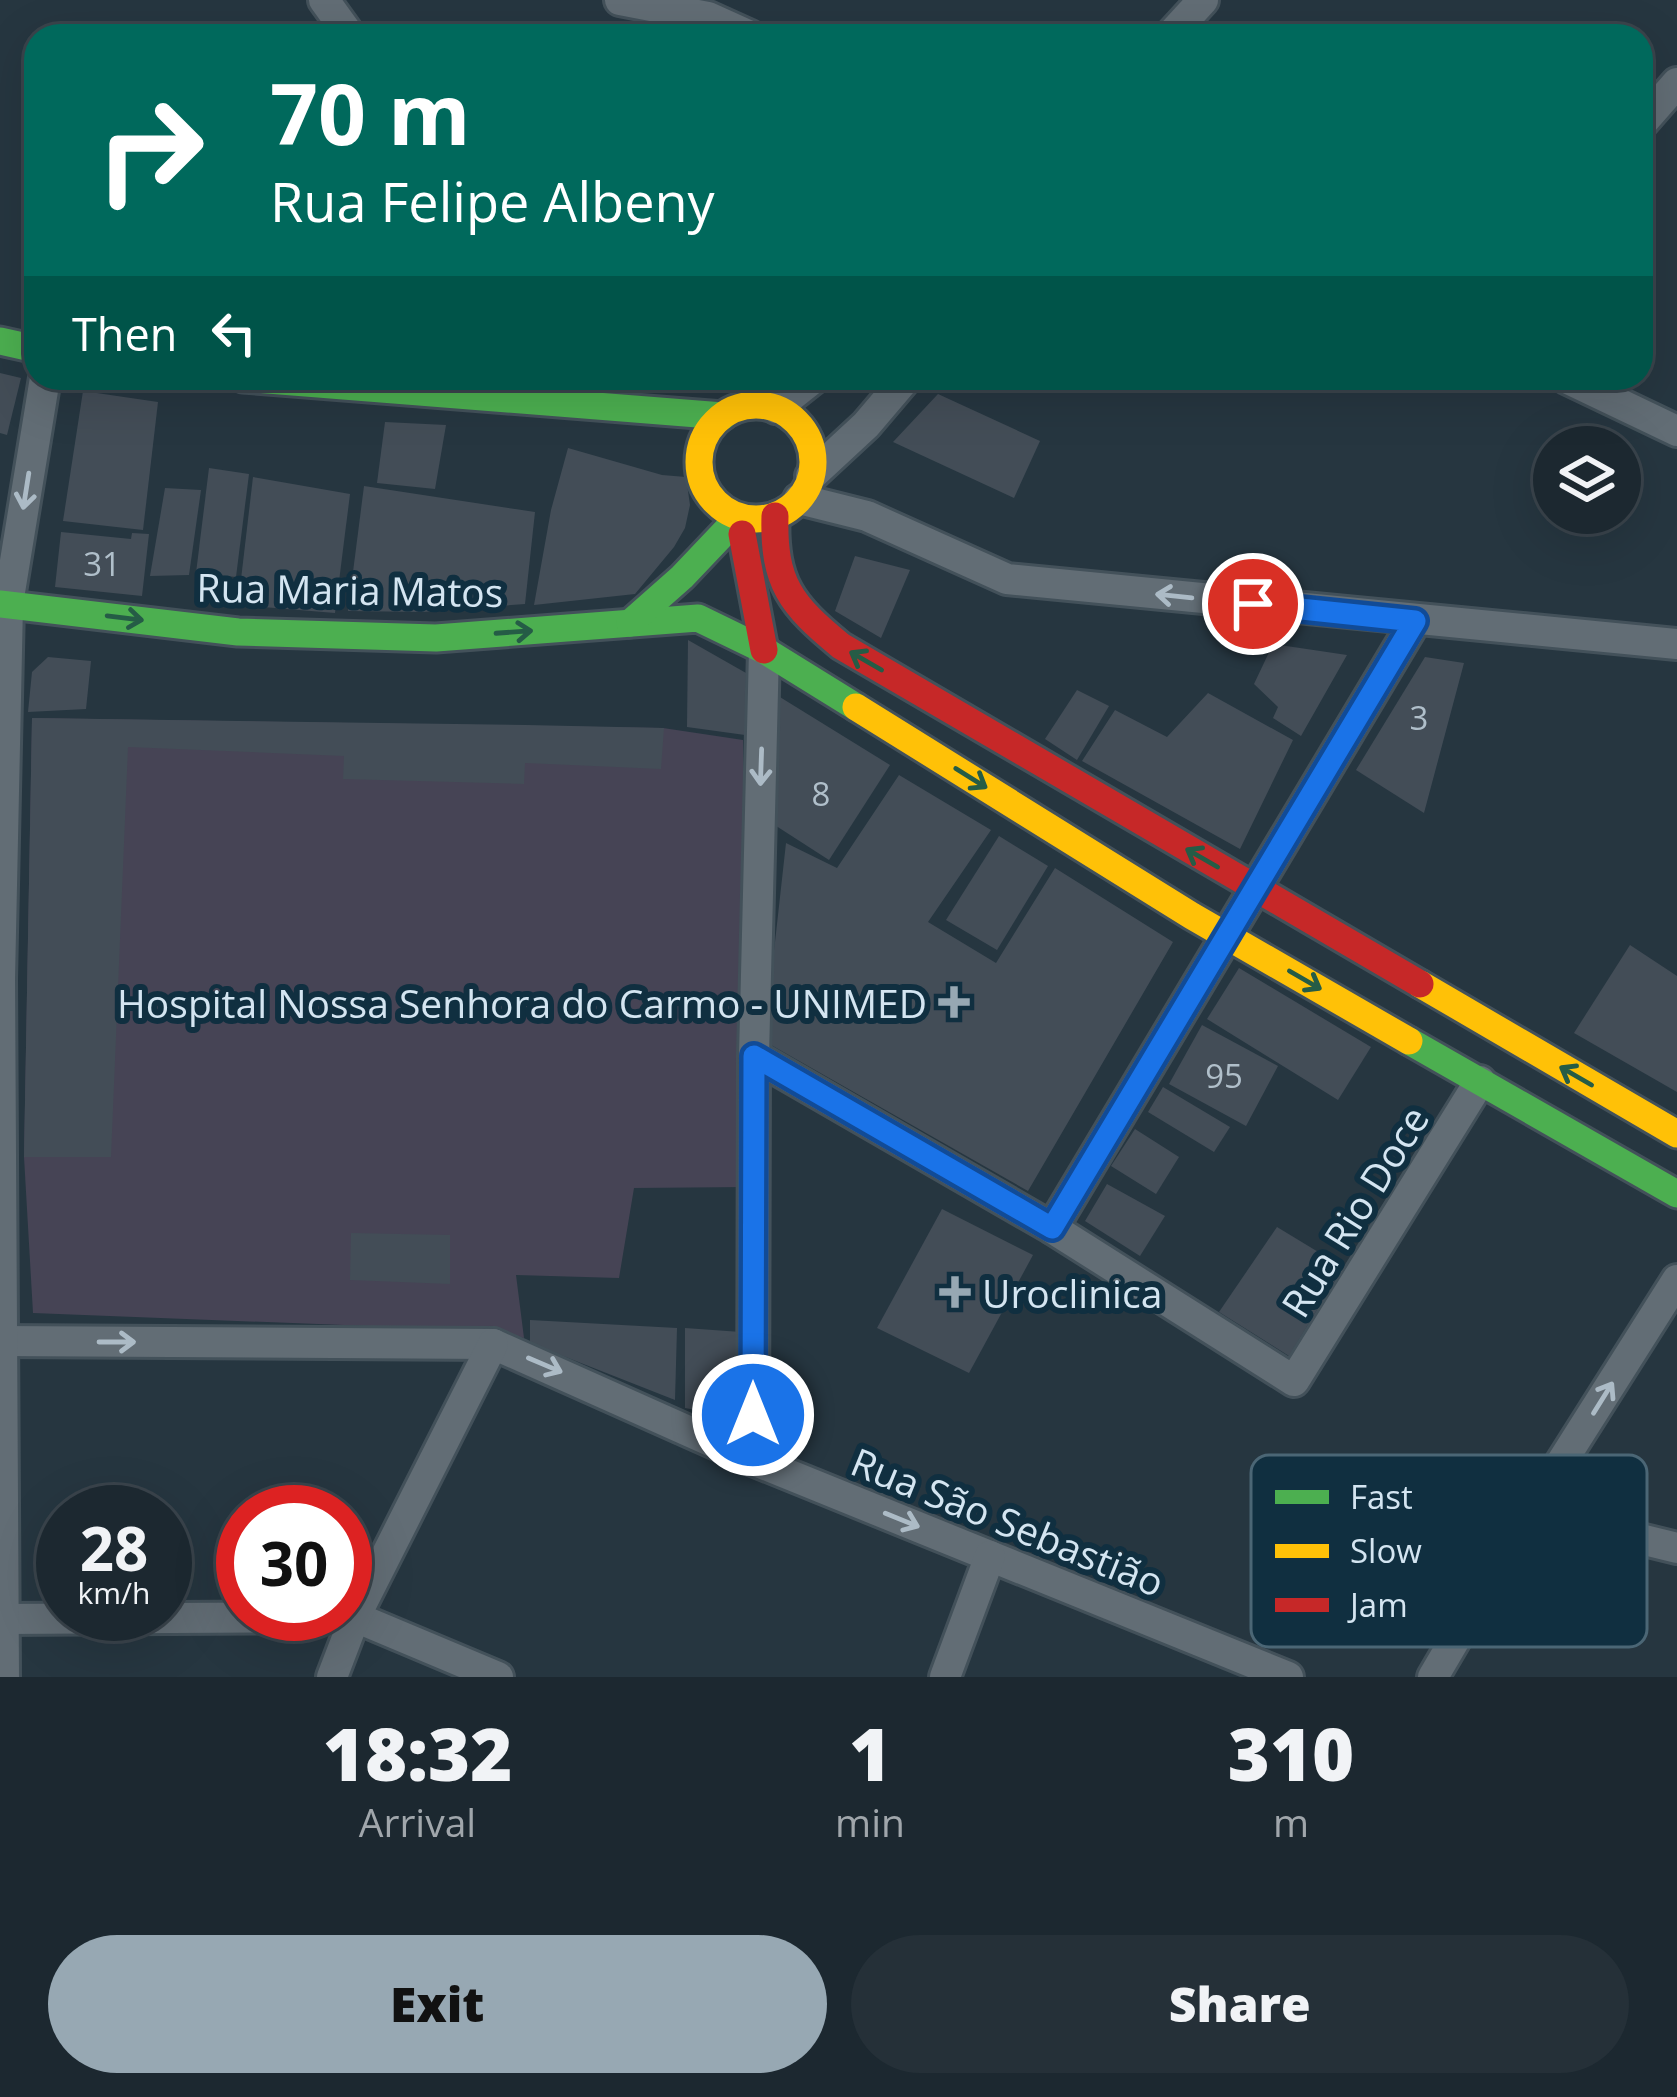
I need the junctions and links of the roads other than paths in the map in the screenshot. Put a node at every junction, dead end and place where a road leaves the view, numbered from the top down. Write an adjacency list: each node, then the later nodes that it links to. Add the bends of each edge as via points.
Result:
1 (620, 0): 3 (street)
2 (1203, 0): 4 (street)
3 (723, 24)
4 (1181, 24)
5 (1677, 83): 6 (street)
6 (1653, 110)
7 (43, 390): 19 (street, one-way to 19)
8 (384, 390): 14 (main road)
9 (606, 390): 14 (street)
10 (799, 390): 13 (street)
11 (896, 390): 17 (street)
12 (1591, 390): 16 (street)
13 (776, 408): 15 (main road, via 753,404); 17 (main road, via 794,418 812,450)
14 (620, 410): 15 (main road)
15 (723, 416): 18 (main road, via 700,444 700,480)
16 (1677, 431)
17 (795, 497): 18 (main road, via 754,520); 20 (street, one-way to 17, via 1007,579 866,516); 24 (main road, one-way to 17, via 841,646 808,619 772,557)
18 (738, 518): 21 (main road); 23 (main road)
19 (4, 604): 21 (main road, Rua Maria Matos, one-way to 21, via 238,632 436,638); 26 (street)
20 (1415, 621): 22 (street); 24 (street)
21 (630, 623): 23 (main road, Rua Maria Matos, via 698,618)
22 (1677, 644)
23 (764, 650): 25 (main road, Rua Maria Matos, one-way to 25); 27 (street, one-way to 27)
24 (1254, 889): 25 (street); 29 (main road, one-way to 24)
25 (1227, 935): 28 (main road, Rua Maria Matos, one-way to 28); 31 (street)
26 (0, 979): 33 (street)
27 (754, 1056): 31 (street); 36 (street)
28 (1480, 1082): 30 (main road, Rua Maria Matos); 31 (street, Rua Rio Doce, via 1294,1381)
29 (1677, 1134)
30 (1677, 1194)
31 (1052, 1228)
32 (1677, 1280): 35 (street, one-way to 32)
33 (1, 1341): 34 (street, Rua São Sebastião, one-way to 34); 42 (street)
34 (493, 1344): 36 (street, Rua São Sebastião, one-way to 36); 40 (street)
35 (1566, 1455)
36 (753, 1460): 39 (street, Rua São Sebastião, one-way to 39)
37 (1647, 1540): 38 (street)
38 (1677, 1547)
39 (990, 1556): 49 (street); 50 (street, Rua São Sebastião)
40 (372, 1583)
41 (216, 1618): 42 (street)
42 (3, 1619): 46 (street)
43 (372, 1624): 48 (street)
44 (346, 1641): 47 (street)
45 (1451, 1647): 51 (street)
46 (4, 1677)
47 (332, 1677)
48 (498, 1677)
49 (945, 1677)
50 (1288, 1677)
51 (1433, 1677)

